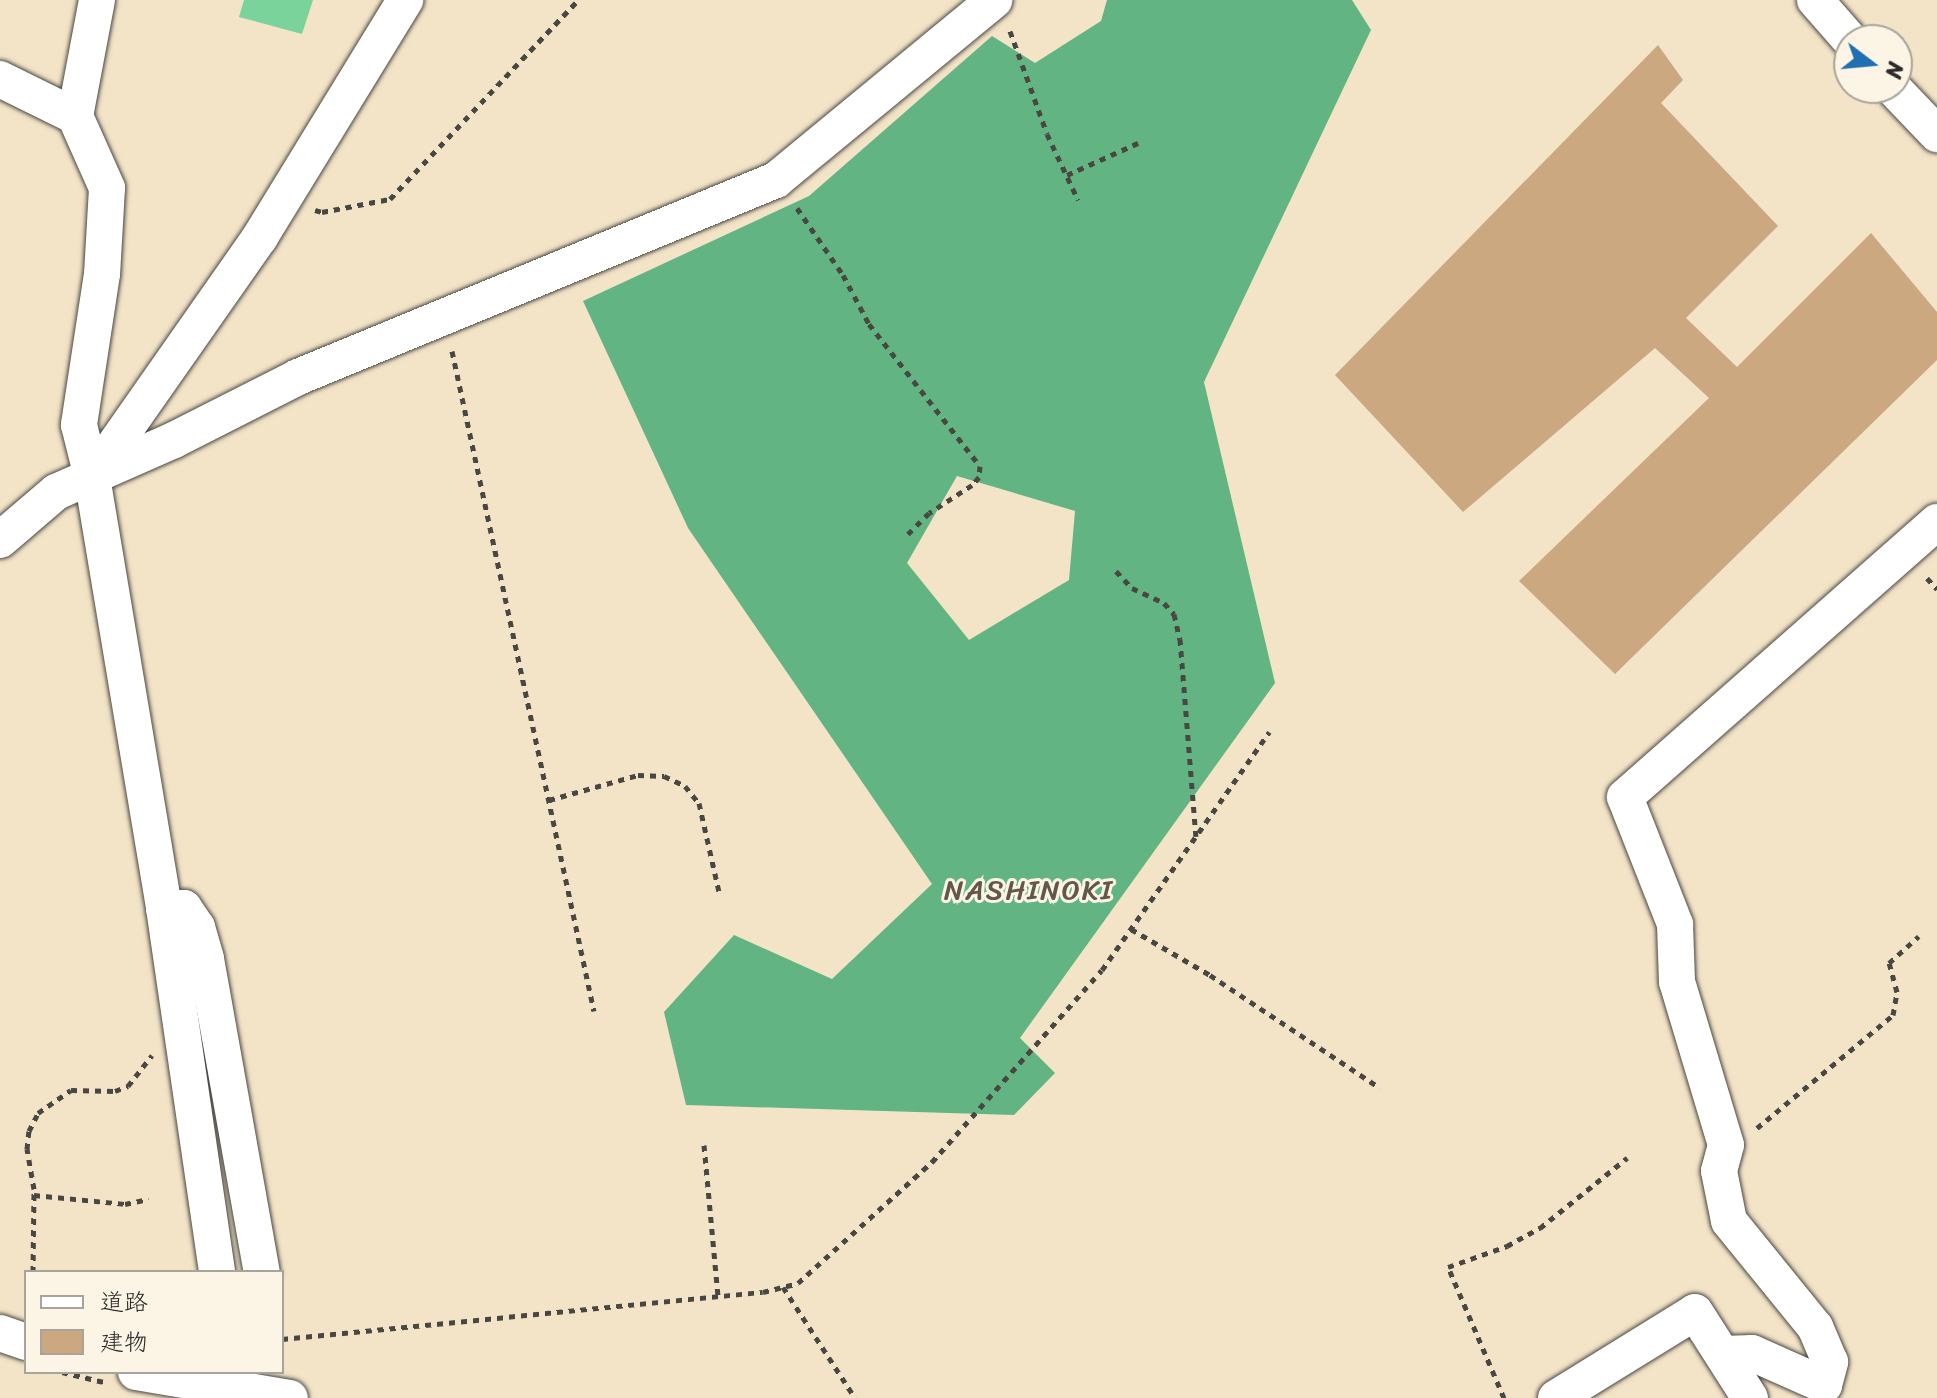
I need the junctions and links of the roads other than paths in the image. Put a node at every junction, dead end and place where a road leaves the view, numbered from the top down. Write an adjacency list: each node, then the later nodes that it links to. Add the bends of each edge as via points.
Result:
1 (97, 0): 8 (street)
2 (405, 0): 10 (street, via 219,299)
3 (1815, 0): 5 (street)
4 (1002, 15): 10 (street, via 776,180 298,377)
5 (1836, 24)
6 (0, 79): 8 (street)
7 (1908, 104): 9 (street)
8 (75, 116): 10 (street, via 107,188 102,274 79,425)
9 (1937, 134)
10 (92, 477): 12 (street, via 56,492); 13 (street)
11 (1937, 522): 18 (street, via 1625,797 1675,924 1677,982 1726,1145 1719,1171 1729,1221 1815,1327 1830,1362 1824,1385 1752,1353)
12 (0, 540)
13 (164, 908): 14 (street); 15 (street, via 184,908 197,927 206,959)
14 (217, 1270)
15 (262, 1270)
16 (0, 1333): 17 (street)
17 (24, 1341)
18 (1723, 1354): 22 (street, via 1695,1312); 23 (street)
19 (148, 1374): 21 (street)
20 (281, 1374): 21 (street)
21 (287, 1398)
22 (1556, 1398)
23 (1750, 1398)

